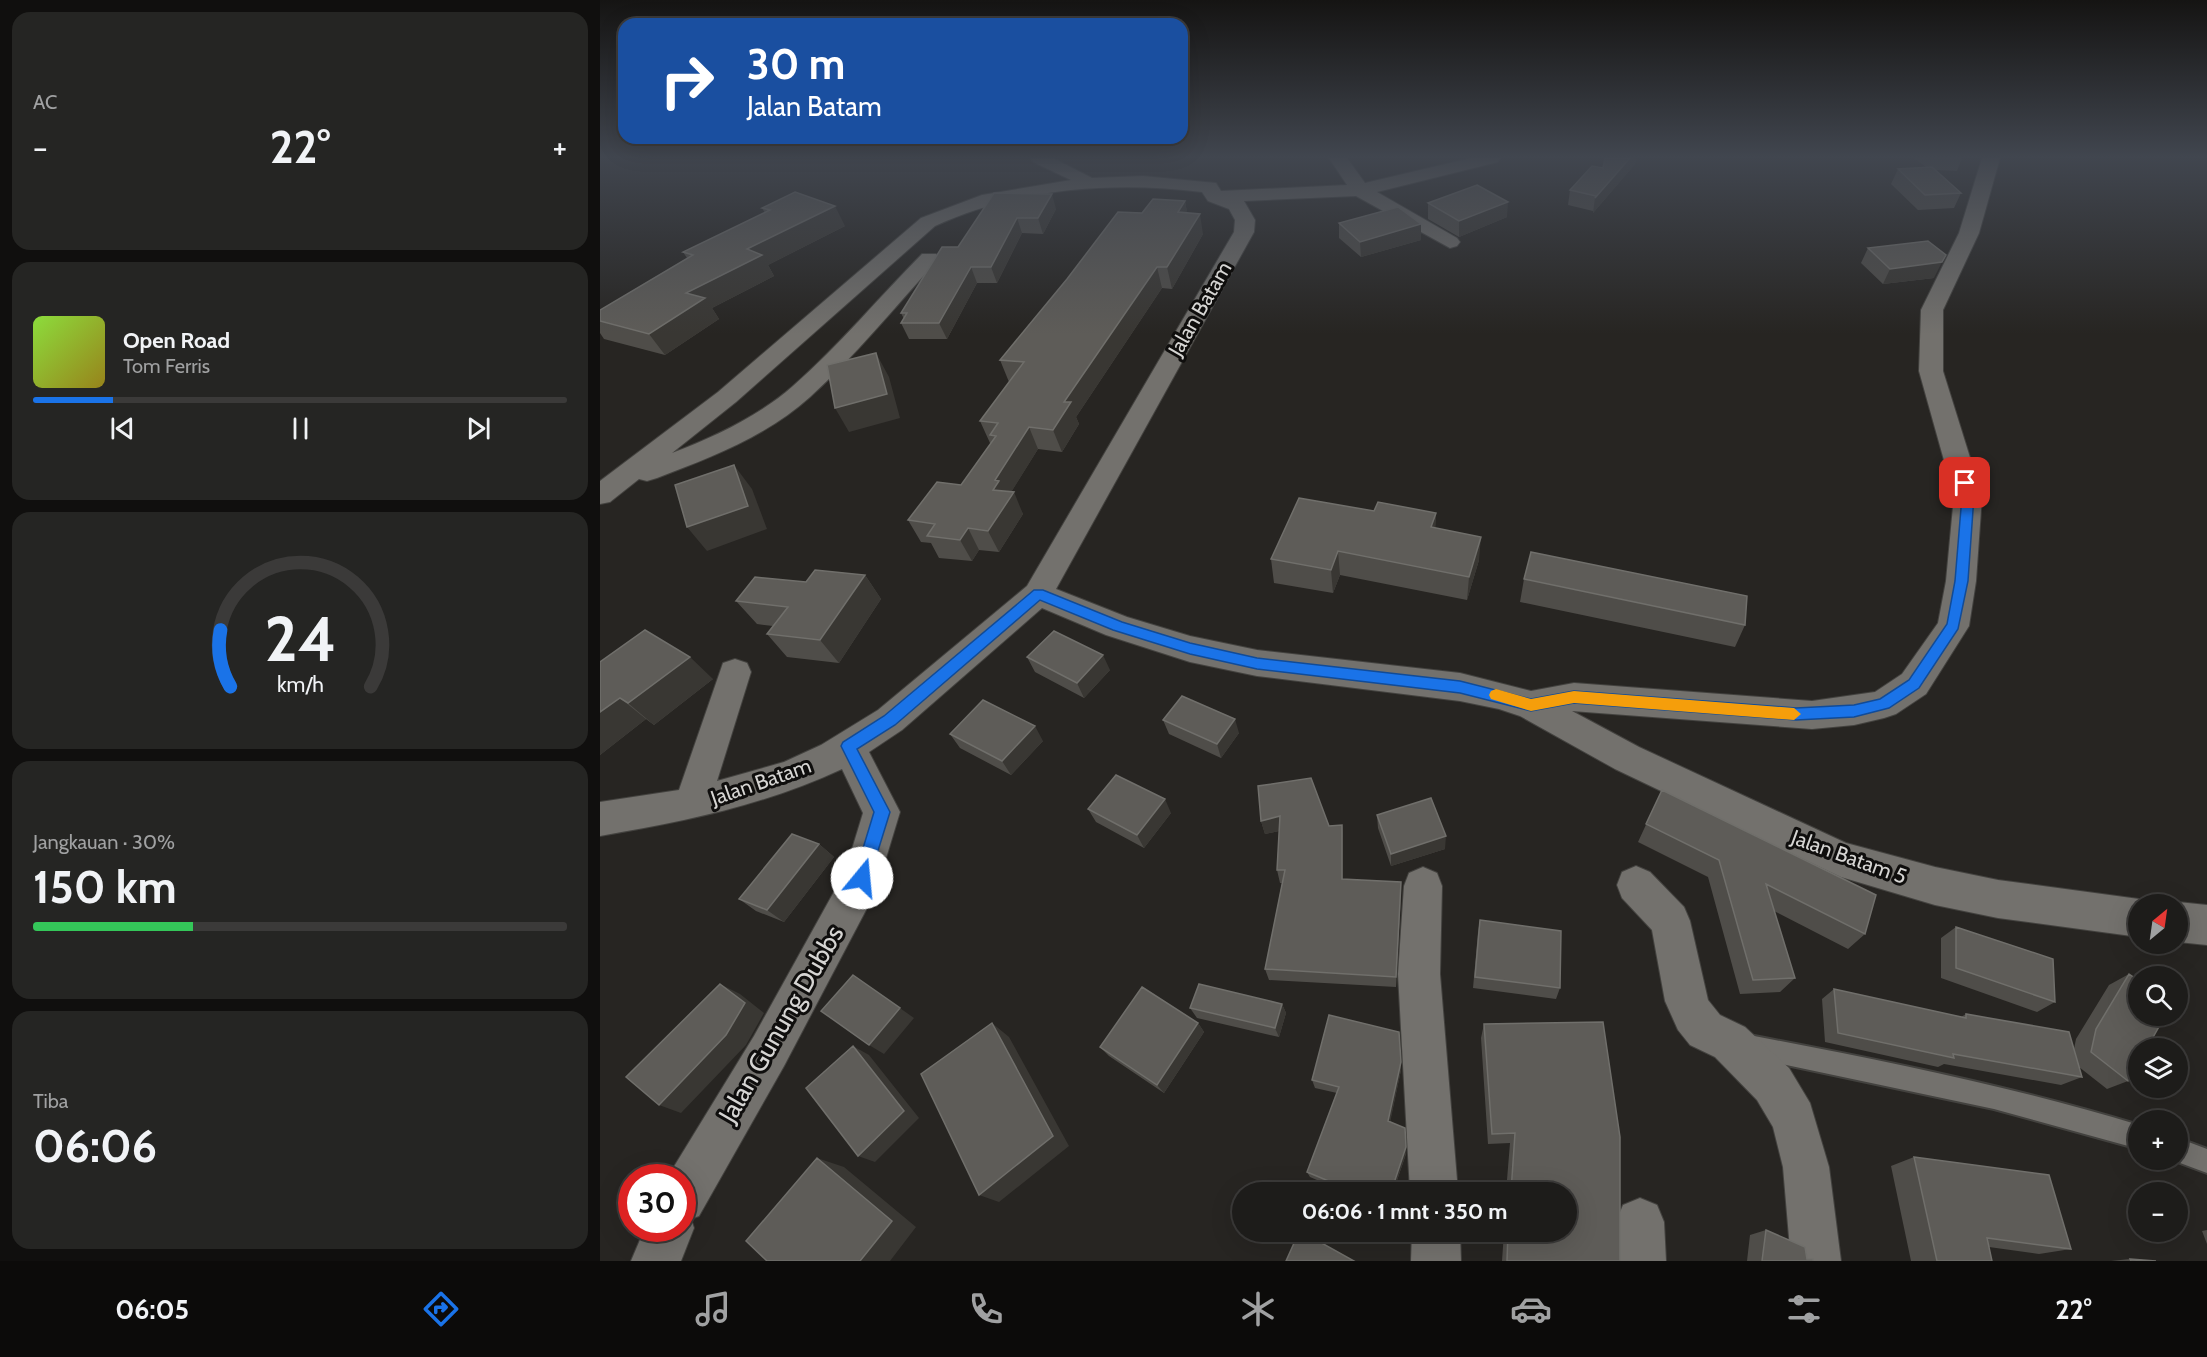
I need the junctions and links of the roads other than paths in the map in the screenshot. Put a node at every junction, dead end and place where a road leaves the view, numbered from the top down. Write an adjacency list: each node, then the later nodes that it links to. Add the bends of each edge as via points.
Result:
1 (937, 217): 7 (street, Jalan Batam)
2 (1244, 217): 9 (street, Jalan Batam, via 1244,232)
3 (1406, 217): 5 (street)
4 (1974, 217): 11 (street, via 1932,310 1930,371 1968,496 1958,610 1953,626 1914,684 1884,704 1812,715 1574,697)
5 (1450, 242)
6 (929, 258): 7 (street, via 801,392 712,447)
7 (623, 480): 8 (street, Jalan Batam)
8 (600, 495)
9 (1038, 594): 11 (street, via 1190,649 1257,663 1460,687); 12 (street, Jalan Batam, via 890,720)
10 (735, 672): 13 (street)
11 (1531, 705): 17 (street, Jalan Batam 5, via 1713,800 1841,859 1899,878 1966,892)
12 (848, 746): 13 (street, Jalan Batam, via 796,773); 24 (street, Jalan Gunung Dubbs, via 882,812 862,878 769,1051)
13 (692, 804): 14 (street, Jalan Batam)
14 (600, 819)
15 (1636, 885): 20 (street, via 1670,921 1686,1001 1693,1015 1705,1030)
16 (1423, 886): 25 (street, via 1419,974)
17 (2128, 917)
18 (2188, 923): 19 (street)
19 (2207, 925)
20 (1730, 1042): 21 (lane, via 1965,1089); 30 (street, via 1773,1084 1794,1119 1806,1167)
21 (2128, 1133)
22 (2188, 1154): 23 (lane)
23 (2207, 1161)
24 (696, 1172)
25 (1433, 1182)
26 (664, 1242): 28 (street)
27 (1436, 1242): 29 (street)
28 (656, 1261)
29 (1436, 1261)
30 (1816, 1261)

